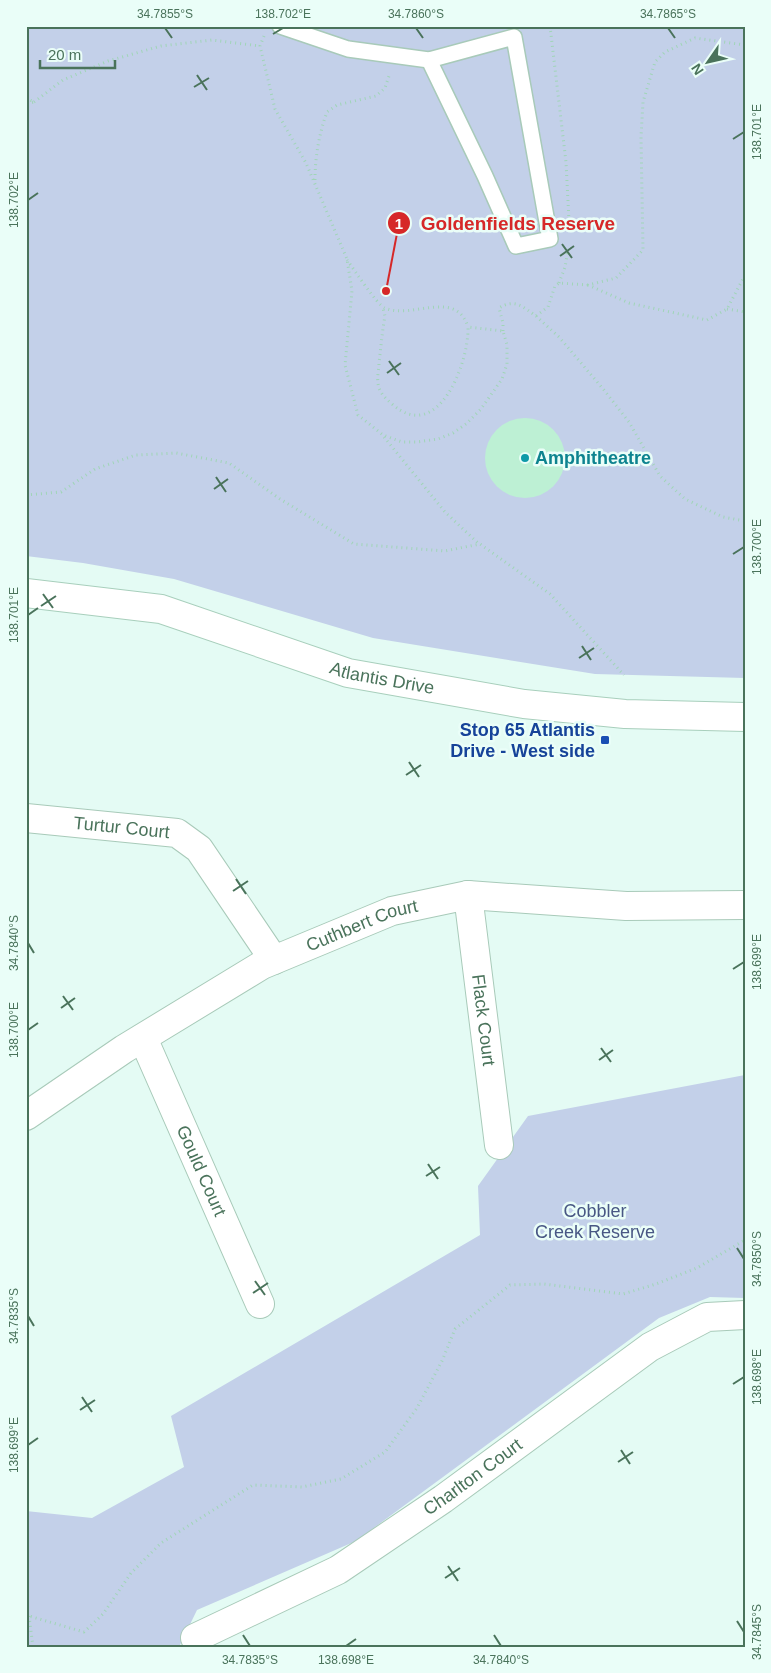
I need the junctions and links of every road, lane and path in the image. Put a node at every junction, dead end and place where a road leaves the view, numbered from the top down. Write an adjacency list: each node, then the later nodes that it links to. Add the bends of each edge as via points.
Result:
1 (280, 26): 6 (lane, via 348,49)
2 (359, 26): 3 (path)
3 (368, 26)
4 (550, 26): 12 (path, via 566,162)
5 (745, 45): 17 (path, via 695,38 665,52 655,62 642,102 643,250 616,278)
6 (429, 60): 6 (lane, via 514,37 550,239 516,246)
7 (389, 76): 11 (path, via 385,88 376,96 337,105 327,112)
8 (26, 98): 9 (path)
9 (34, 102): 10 (path); 11 (path, via 63,80 108,61 161,46 212,40 260,46 275,109)
10 (26, 104)
11 (314, 183): 14 (path)
12 (569, 230)
13 (568, 249): 16 (path)
14 (347, 259): 18 (path); 24 (path, via 352,292 345,366 358,415)
15 (745, 276): 19 (path)
16 (559, 283): 17 (path); 21 (path, via 548,307)
17 (588, 285): 19 (path, via 629,303 707,320)
18 (383, 308): 22 (path, via 396,312 444,307 456,310 465,318); 22 (path, via 385,316 378,383 383,396 410,414 425,415 439,407 461,366)
19 (727, 309): 20 (path)
20 (745, 312)
21 (536, 316): 23 (path, via 520,304 507,303 499,308); 26 (path, via 559,337 629,422 660,476 685,499 722,517)
22 (468, 327): 23 (path)
23 (503, 331): 24 (path, via 507,364 502,379 466,424 438,439 417,442 402,442)
24 (383, 435): 27 (path, via 445,512)
25 (26, 495): 27 (path, via 61,492 95,469 136,455 176,452 229,463 354,544 445,551)
26 (745, 521)
27 (480, 544): 29 (path, via 550,594)
28 (26, 593): 30 (street, Atlantis Drive, via 161,610 348,673 524,704 625,714)
29 (624, 675)
30 (745, 717)
31 (26, 818): 34 (street, Turtur Court, via 177,833 199,849)
32 (468, 895): 33 (street, Cuthbert Court, via 626,906); 34 (street, Cuthbert Court, via 392,911); 37 (street, Flack Court)
33 (745, 905)
34 (274, 960): 35 (street, Cuthbert Court)
35 (143, 1038): 36 (street, Cuthbert Court); 39 (street, Gould Court)
36 (26, 1116)
37 (499, 1145)
38 (745, 1240): 41 (path, via 697,1268 623,1294 544,1284 510,1285 456,1329 417,1408 385,1452 341,1479 302,1487 253,1485 161,1543 131,1573 103,1614 84,1632)
39 (260, 1304)
40 (745, 1315): 42 (street, Charlton Court, via 707,1317 650,1347 443,1499 338,1570)
41 (28, 1617): 43 (path)
42 (195, 1638)
43 (33, 1647)

